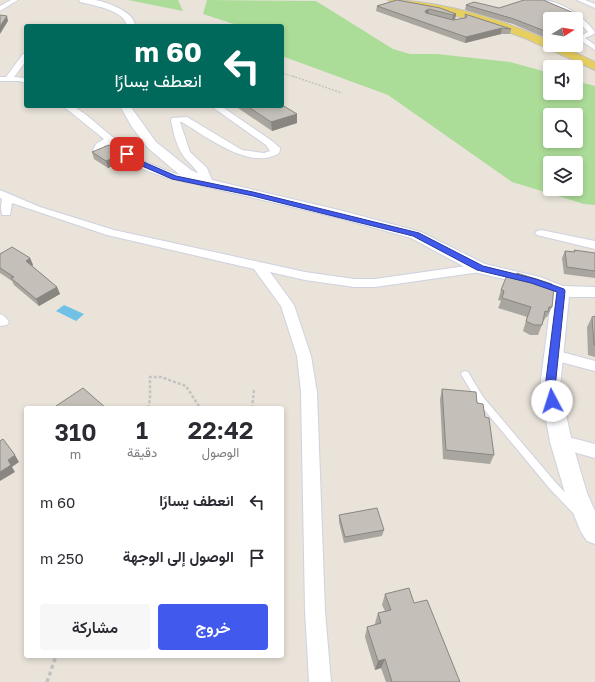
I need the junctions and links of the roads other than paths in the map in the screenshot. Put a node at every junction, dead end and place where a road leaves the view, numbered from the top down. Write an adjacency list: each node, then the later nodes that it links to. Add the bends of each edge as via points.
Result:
1 (15, 0): 8 (street)
2 (83, 0): 10 (street, via 124,14)
3 (393, 0): 7 (main road)
4 (541, 0): 11 (street, via 570,11)
5 (580, 0): 6 (street)
6 (595, 6)
7 (429, 7): 9 (lane, via 428,9); 12 (main road, via 494,23)
8 (0, 9)
9 (457, 17)
10 (131, 24)
11 (593, 35): 13 (street, via 580,38)
12 (543, 42)
13 (595, 48)
14 (565, 52): 16 (main road)
15 (24, 59): 17 (street)
16 (595, 66)
17 (9, 78): 18 (street); 19 (street)
18 (0, 79)
19 (24, 81)
20 (70, 108): 23 (street)
21 (126, 108): 25 (street, via 152,145 186,173)
22 (219, 108): 25 (street, via 272,145 275,152 265,156 239,152 184,119 175,120 186,153 203,170)
23 (117, 146): 24 (street, via 104,142 98,146); 25 (street, via 137,162 159,172)
24 (98, 150)
25 (208, 183): 31 (street, via 416,234)
26 (4, 195): 27 (street); 30 (street, via 111,233)
27 (6, 213)
28 (542, 233): 29 (street)
29 (595, 246)
30 (258, 265): 31 (street, via 354,283 375,283); 40 (street, via 287,305 304,356 308,392 315,611)
31 (480, 268): 32 (street, via 534,281)
32 (561, 291): 33 (street); 34 (street)
33 (595, 292)
34 (554, 355): 35 (street); 37 (street, via 550,388)
35 (595, 366)
36 (465, 374): 39 (lane, via 480,400)
37 (561, 442): 38 (street); 39 (street, via 576,493)
38 (595, 451)
39 (592, 528)
40 (320, 682)

